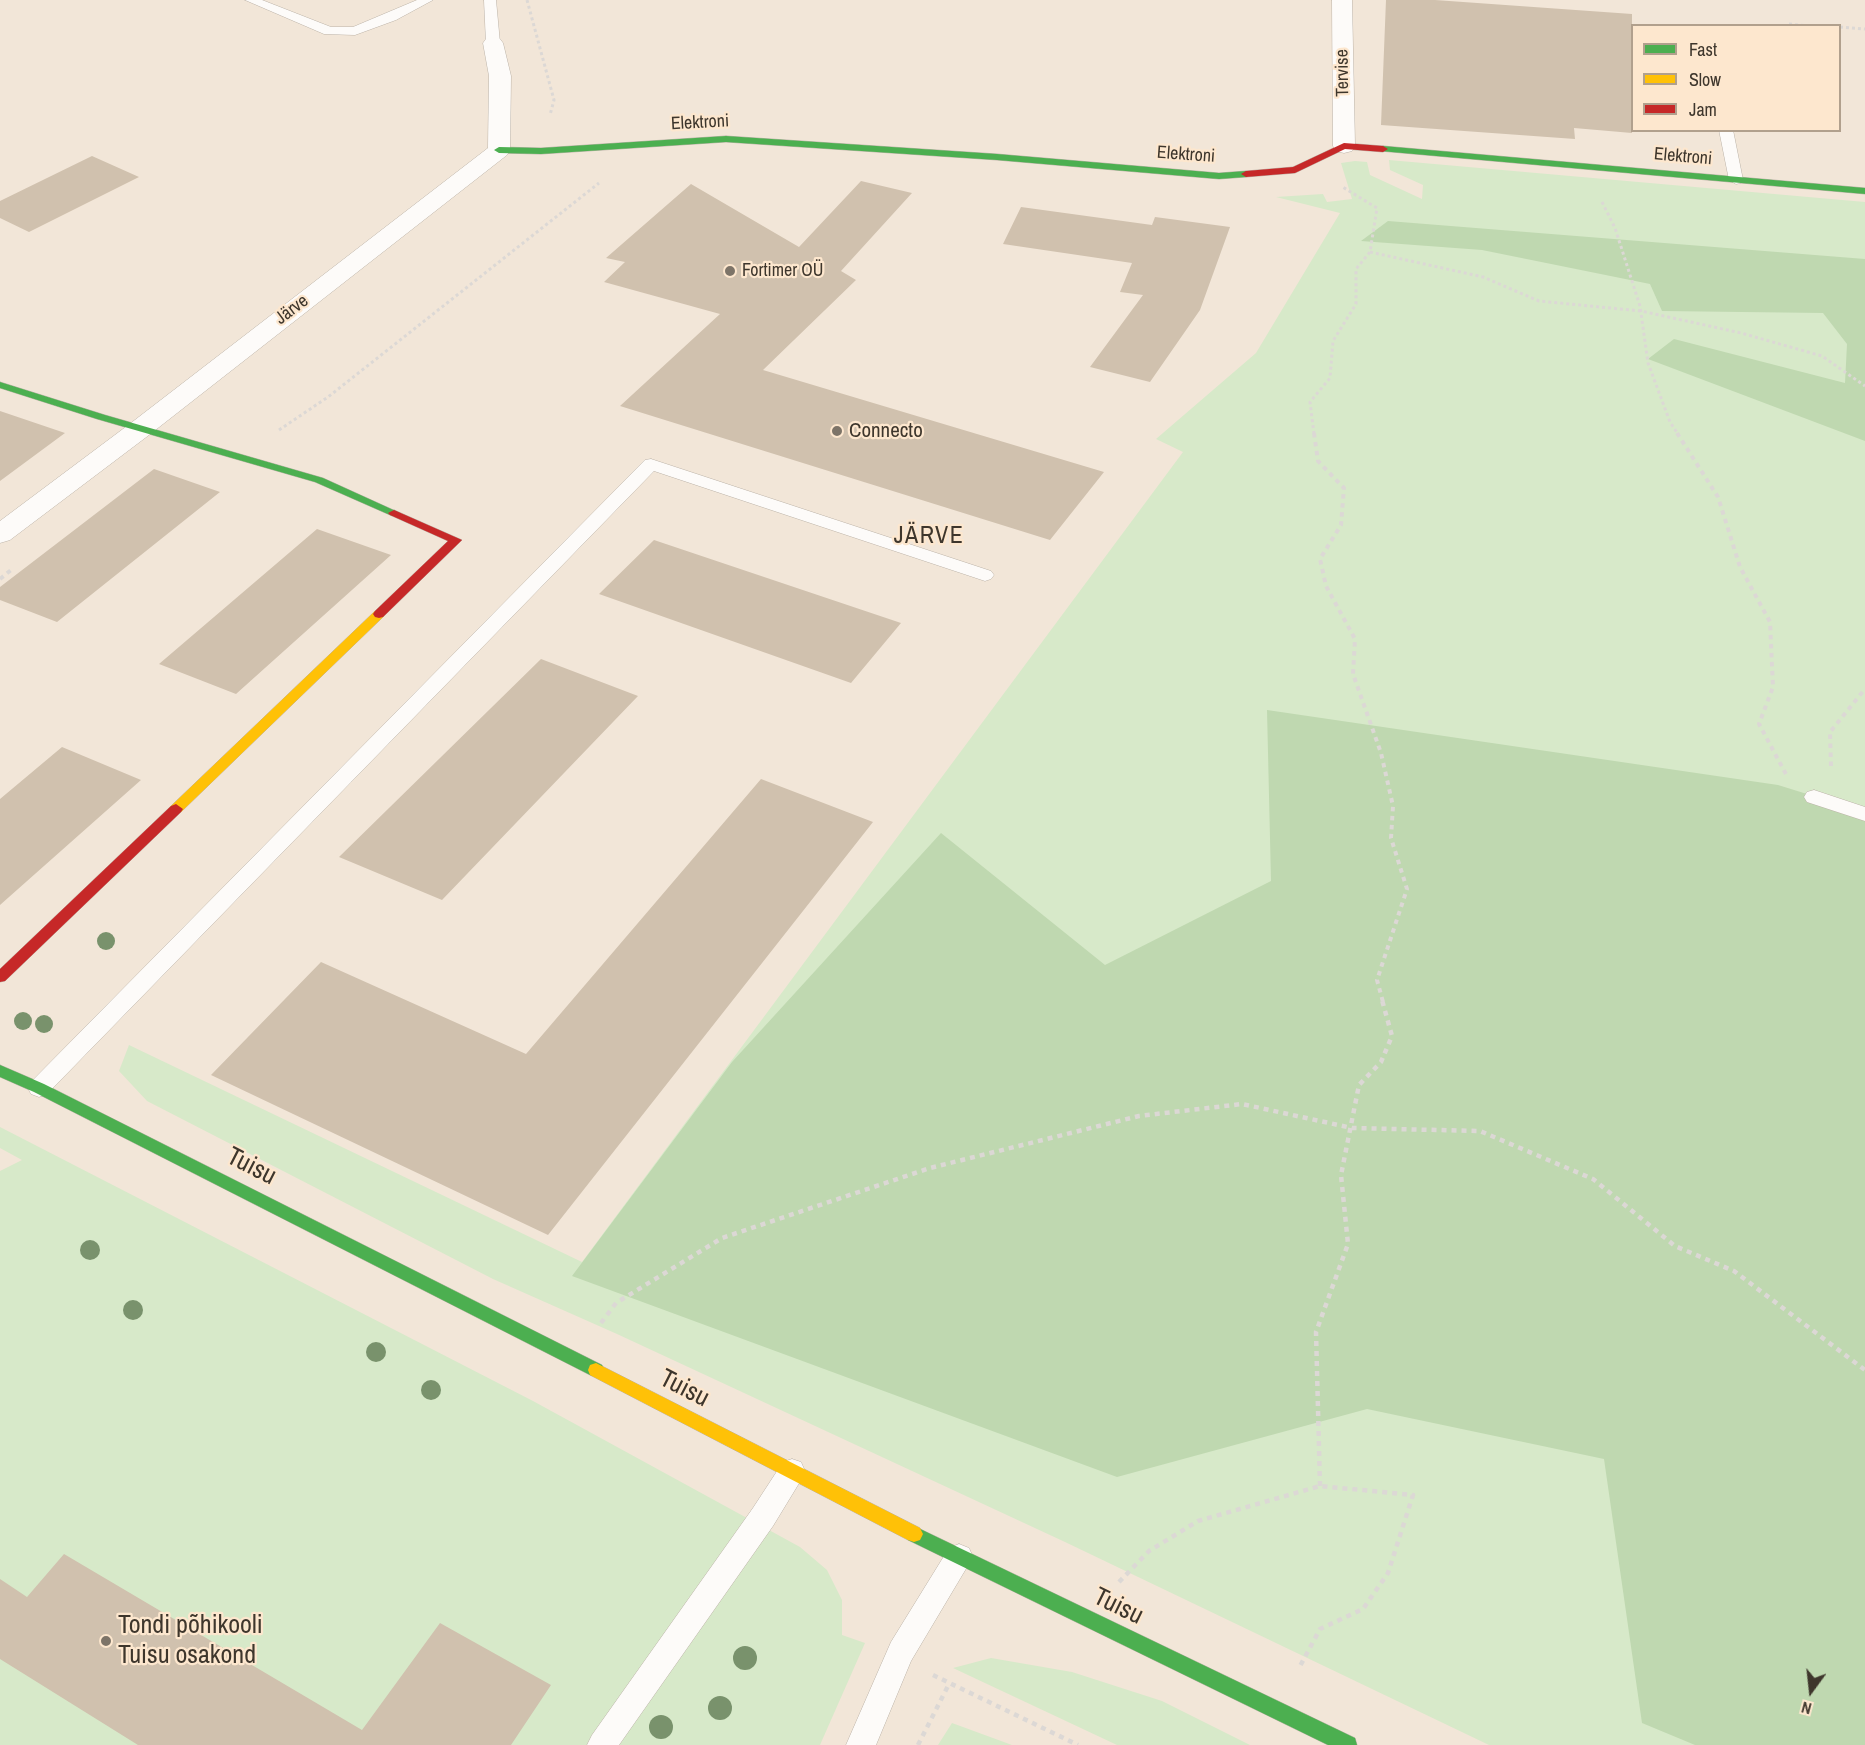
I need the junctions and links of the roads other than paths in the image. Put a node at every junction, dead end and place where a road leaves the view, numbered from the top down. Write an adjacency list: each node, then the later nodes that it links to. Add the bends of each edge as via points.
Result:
1 (251, 0): 2 (lane, via 329,31 355,31)
2 (427, 0)
3 (490, 0): 5 (lane)
4 (1342, 0): 7 (street, Tervise)
5 (493, 44): 8 (street, via 500,75)
6 (1726, 132): 9 (lane)
7 (1344, 146): 8 (street, Elektroni, via 1295,170 1219,176 726,139 541,151); 9 (street, Elektroni)
8 (499, 150): 12 (street, Järve)
9 (1736, 180): 10 (street, Elektroni)
10 (1865, 191)
11 (0, 386): 12 (street)
12 (140, 429): 13 (street, Järve); 17 (street, via 319,480 456,540)
13 (0, 534)
14 (985, 575): 19 (lane, via 651,464)
15 (1814, 797): 16 (lane)
16 (1865, 814)
17 (0, 977)
18 (1, 1073): 19 (street, Tuisu)
19 (39, 1088): 20 (street, Tuisu)
20 (792, 1471): 21 (street, Tuisu); 22 (lane)
21 (959, 1557): 23 (lane, via 902,1652); 24 (street, Tuisu)
22 (602, 1745)
23 (861, 1745)
24 (1348, 1745)

